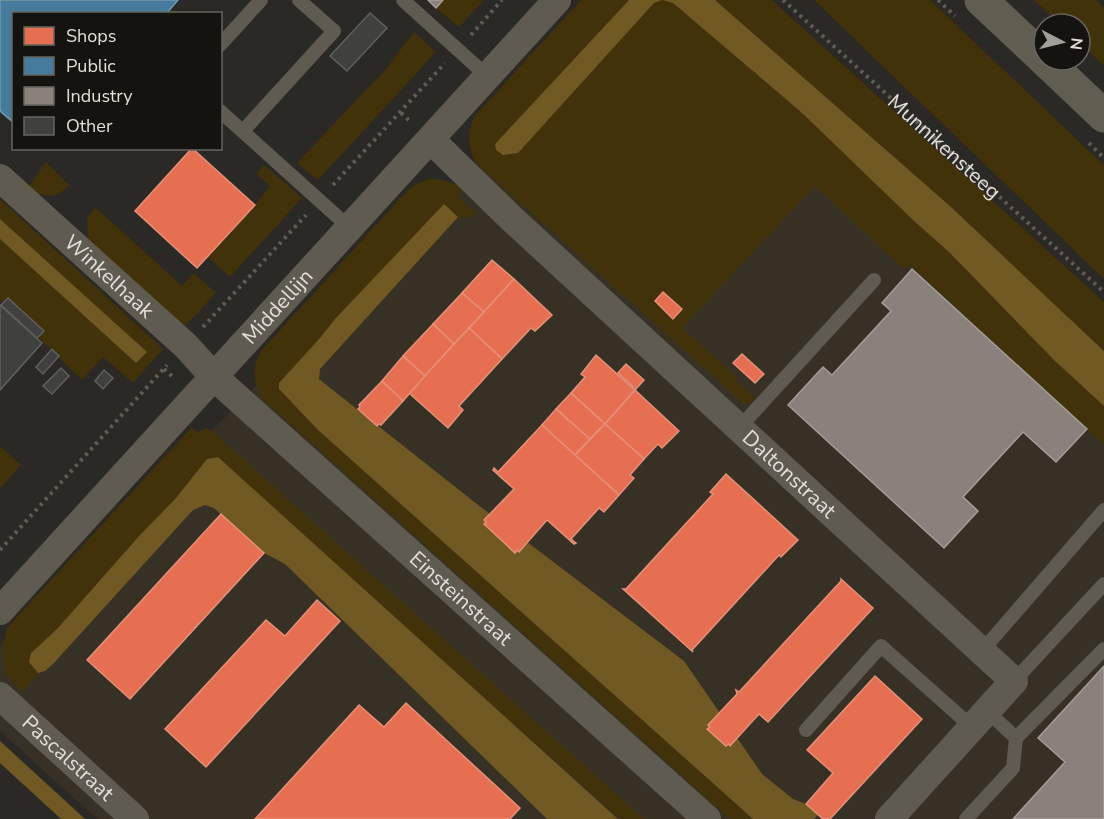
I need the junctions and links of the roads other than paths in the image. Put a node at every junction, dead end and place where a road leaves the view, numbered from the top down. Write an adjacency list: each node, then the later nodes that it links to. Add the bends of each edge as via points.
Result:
1 (261, 0): 6 (lane)
2 (299, 0): 12 (lane, via 334,31)
3 (403, 0): 9 (lane)
4 (557, 0): 9 (street, Middellijn)
5 (981, 0): 7 (main road)
6 (222, 43)
7 (1032, 49)
8 (1057, 72): 11 (main road)
9 (487, 76): 13 (street, Middellijn)
10 (222, 113): 12 (lane)
11 (1104, 116)
12 (243, 131): 15 (lane)
13 (430, 140): 15 (street, Middellijn); 18 (street, Daltonstraat)
14 (0, 178): 17 (street, Winkelhaak, via 186,346)
15 (350, 228): 17 (street, Middellijn)
16 (874, 280): 18 (lane)
17 (214, 377): 21 (street, Middellijn); 30 (street, Einsteinstraat)
18 (739, 428): 23 (street, Daltonstraat)
19 (1104, 510): 23 (lane)
20 (1104, 584): 24 (lane)
21 (0, 611)
22 (1104, 649): 28 (lane)
23 (982, 651): 24 (street, Daltonstraat)
24 (1014, 681): 26 (street)
25 (0, 696): 29 (street, Pascalstraat)
26 (980, 719): 27 (lane, via 881,646); 28 (lane); 31 (street)
27 (806, 730)
28 (1016, 738): 32 (lane, via 1013,768)
29 (135, 819)
30 (707, 819)
31 (889, 819)
32 (966, 819)

